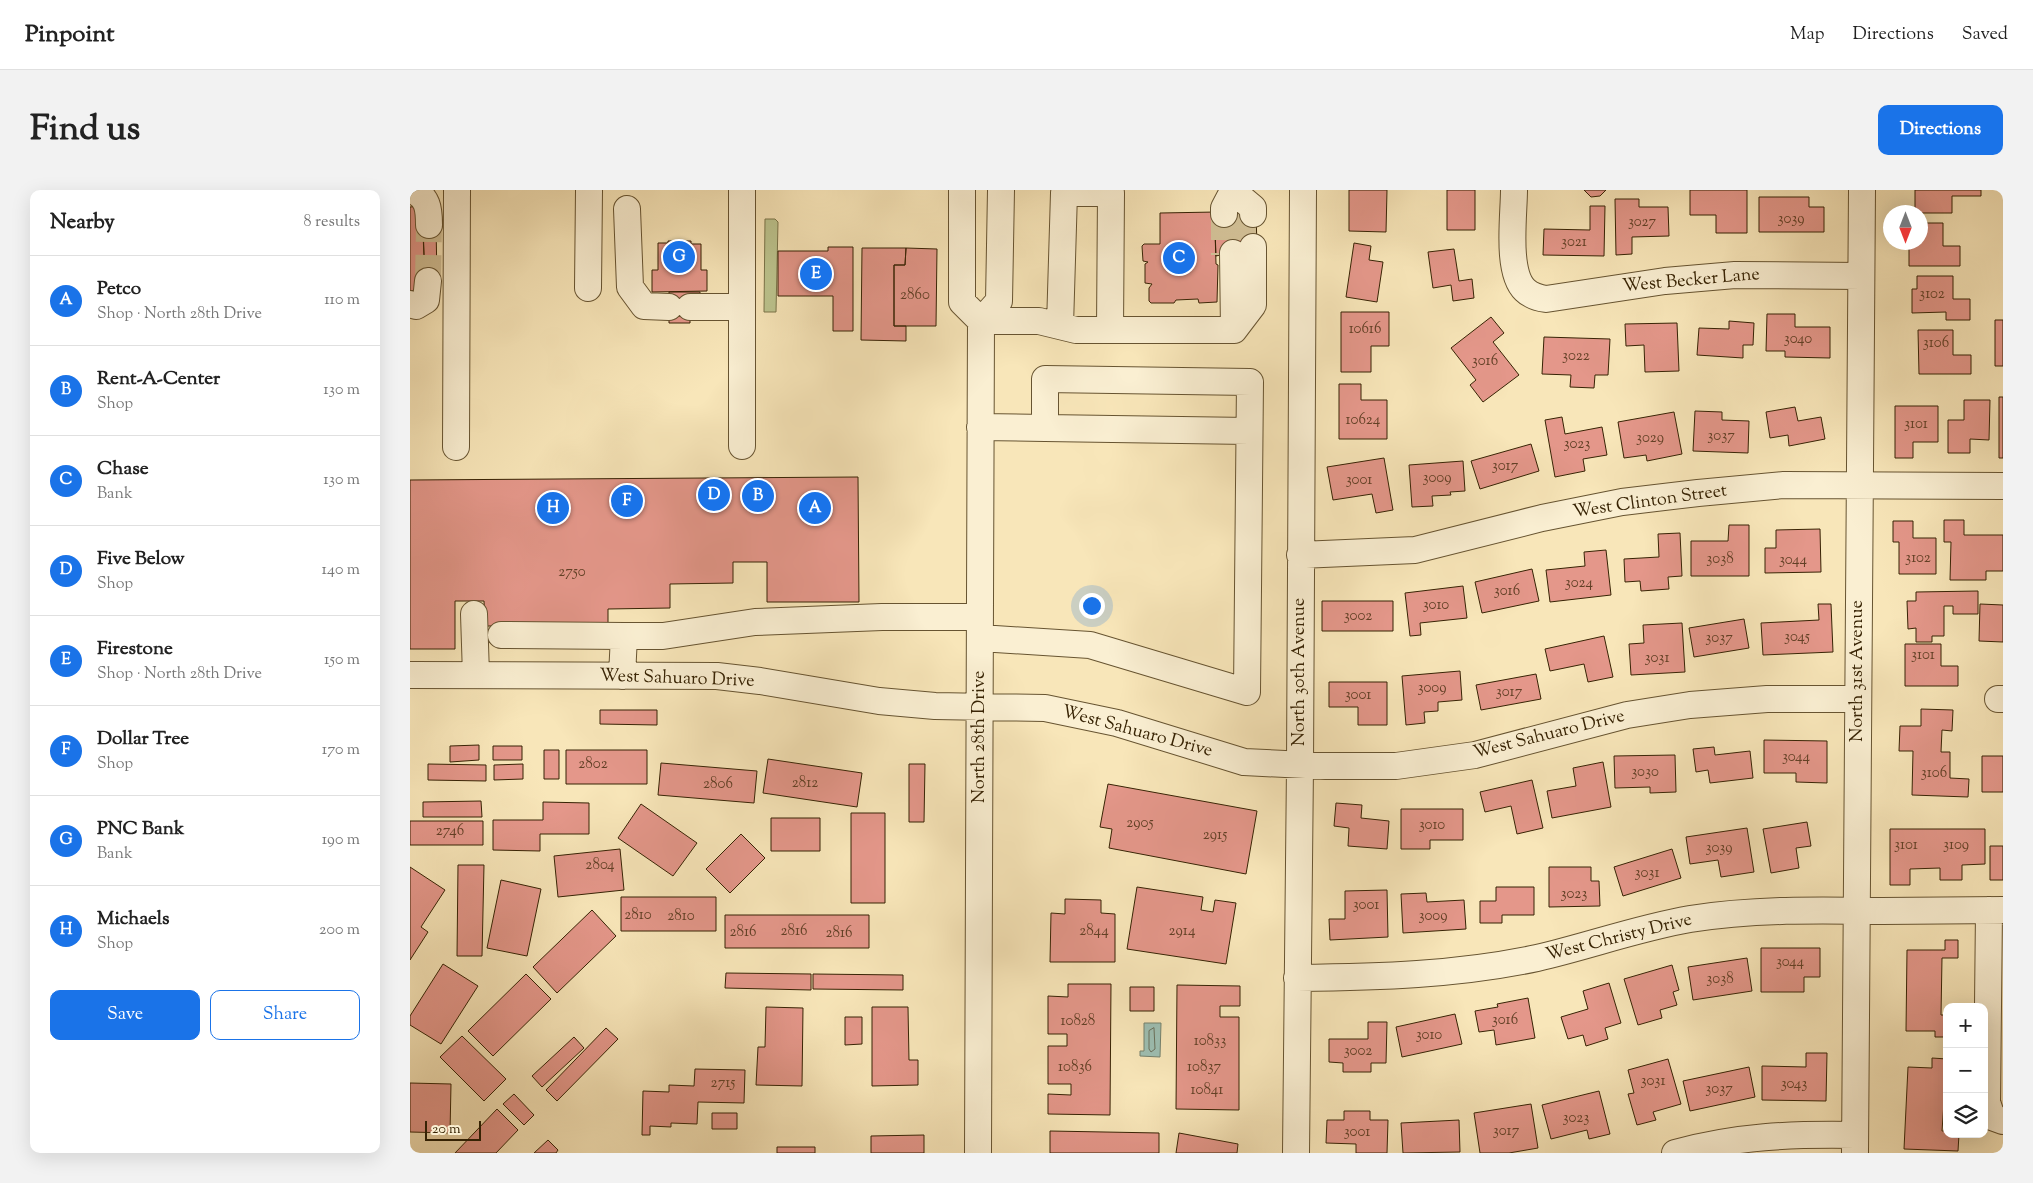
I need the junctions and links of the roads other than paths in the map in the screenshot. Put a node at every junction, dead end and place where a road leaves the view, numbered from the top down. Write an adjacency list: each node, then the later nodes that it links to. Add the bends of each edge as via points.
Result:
1 (411, 190): 11 (street, via 419,192 429,207)
2 (457, 190): 25 (street)
3 (589, 190): 15 (street)
4 (742, 190): 17 (street)
5 (962, 190): 18 (street, via 962,302)
6 (1001, 190): 18 (street, via 999,301)
7 (1302, 190): 28 (street, North 30th Avenue)
8 (1514, 190): 13 (street, West Becker Lane, via 1513,263 1524,290 1534,297 1546,299 1665,281 1735,275)
9 (1862, 190): 13 (street, North 31st Avenue)
10 (627, 209): 17 (street)
11 (429, 225)
12 (1238, 251): 20 (street, via 1234,330)
13 (1861, 276): 26 (street, North 31st Avenue)
14 (428, 280): 16 (street, via 426,300 416,306)
15 (588, 288)
16 (410, 304)
17 (682, 305): 24 (street)
18 (981, 321): 19 (street, via 1039,321); 21 (street, North 28th Drive)
19 (1060, 326): 20 (street, via 1076,330); 20 (street, via 1064,193 1111,193)
20 (1110, 330)
21 (980, 427): 22 (street); 30 (street, North 28th Drive)
22 (1046, 428): 23 (street); 23 (street, via 1046,379 1250,382)
23 (1249, 431): 30 (street, via 1247,692 1090,644)
24 (742, 446)
25 (456, 447)
26 (1858, 485): 27 (street, West Clinton Street); 28 (street, West Clinton Street, via 1784,485 1622,502 1414,550); 36 (street, North 31st Avenue)
27 (2003, 486)
28 (1300, 556): 38 (street, North 30th Avenue)
29 (474, 614): 34 (street)
30 (980, 628): 32 (street, via 882,617 754,622 663,636); 37 (street, North 28th Drive)
31 (501, 635): 32 (street)
32 (624, 636): 35 (street)
33 (410, 675): 34 (street, West Sahuaro Drive)
34 (476, 676): 35 (street, West Sahuaro Drive)
35 (622, 676): 37 (street, West Sahuaro Drive, via 717,676 878,700)
36 (1858, 699): 38 (street, West Sahuaro Drive, via 1767,699 1690,705 1627,715 1475,755 1396,766); 39 (street, North 31st Avenue)
37 (980, 707): 38 (street, West Sahuaro Drive, via 1046,708 1117,723 1244,762); 44 (street, North 28th Drive)
38 (1300, 766): 41 (street, North 30th Avenue)
39 (1856, 910): 40 (street, West Christy Drive); 41 (street, West Christy Drive, via 1783,910 1692,919 1537,958 1444,972 1395,977); 43 (street, North 31st Avenue)
40 (1996, 910): 42 (street, via 1987,1102)
41 (1297, 978): 45 (street, North 30th Avenue)
42 (1997, 1119)
43 (1855, 1144): 46 (street, via 1777,1135)
44 (978, 1153)
45 (1296, 1153)
46 (1675, 1153)

